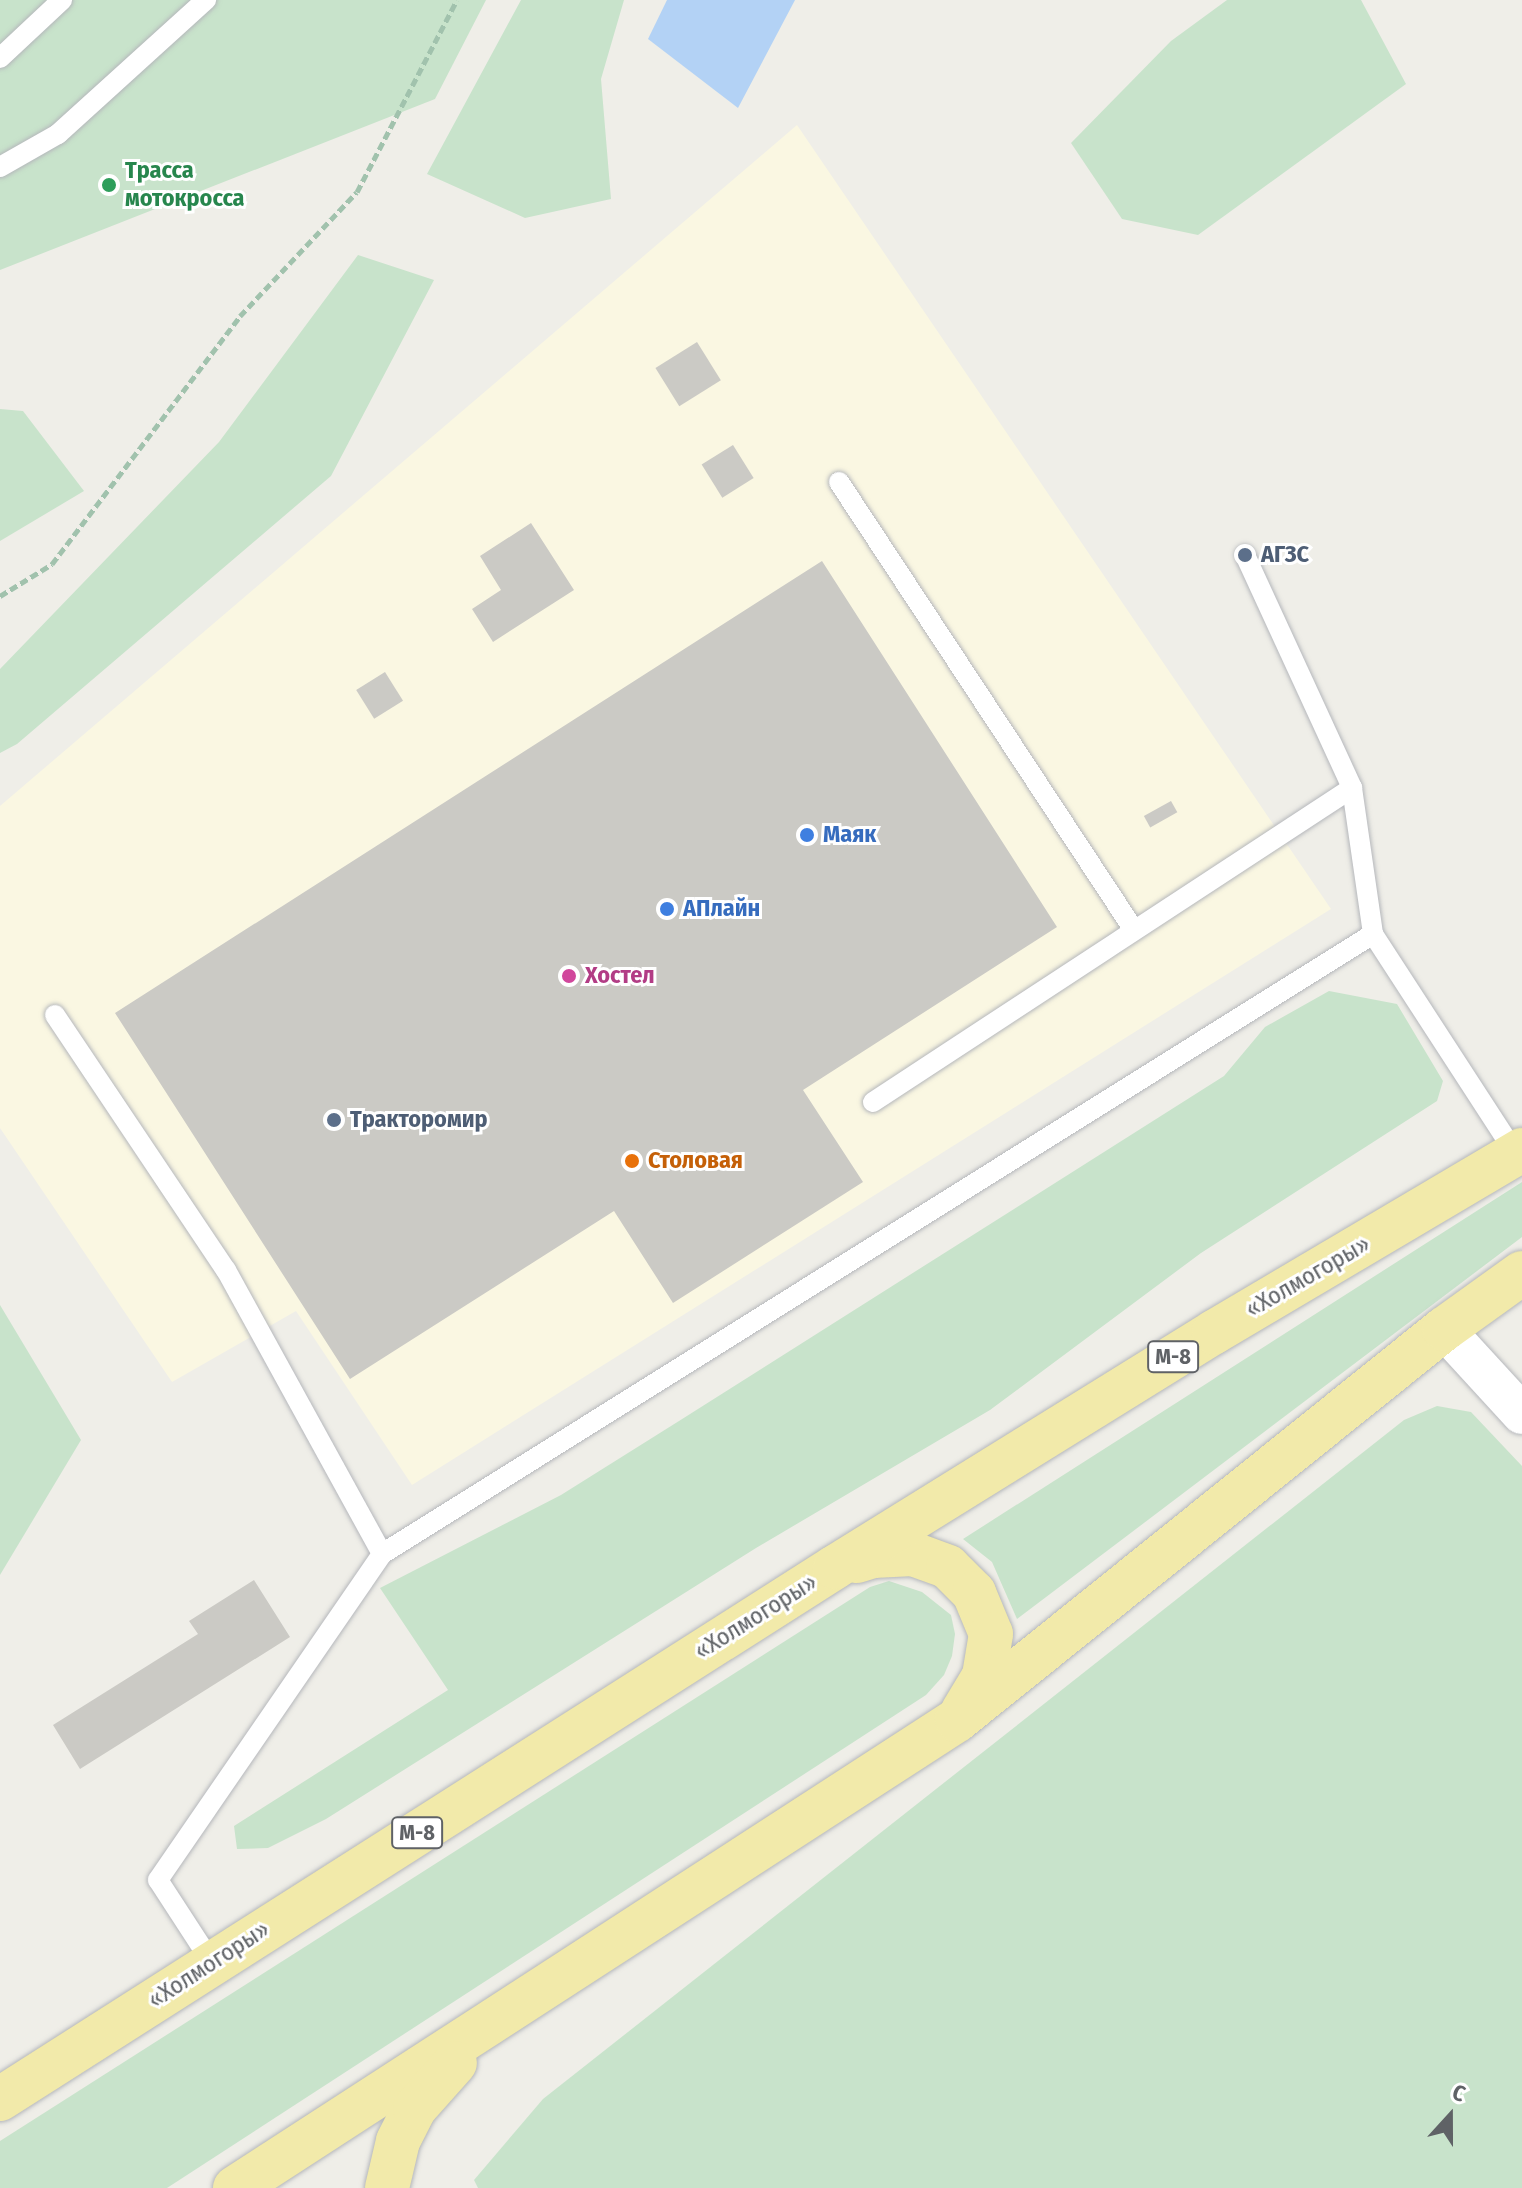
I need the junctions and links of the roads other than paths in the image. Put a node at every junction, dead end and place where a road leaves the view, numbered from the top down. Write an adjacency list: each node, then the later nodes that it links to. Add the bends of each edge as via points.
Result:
1 (62, 0): 3 (lane)
2 (206, 0): 4 (lane, via 58,134)
3 (0, 58)
4 (0, 167)
5 (839, 482): 8 (lane)
6 (1245, 555): 7 (lane)
7 (1352, 788): 8 (lane); 9 (lane)
8 (1134, 930): 11 (lane)
9 (1373, 934): 12 (lane); 16 (lane)
10 (55, 1015): 16 (lane, via 226,1270)
11 (873, 1102)
12 (1519, 1152): 17 (highway, «Холмогоры» / М-8, via 1214,1332)
13 (1522, 1273): 14 (highway)
14 (1444, 1329): 15 (street); 18 (highway)
15 (1522, 1414)
16 (382, 1554): 19 (lane, via 158,1880)
17 (835, 1567): 18 (highway, via 873,1556 913,1554 948,1567 974,1593 991,1634 984,1676); 19 (highway, «Холмогоры» / М-8)
18 (957, 1720): 20 (highway)
19 (212, 1963): 21 (highway, «Холмогоры» / М-8)
20 (492, 2021): 22 (highway); 23 (highway, via 415,2108 398,2141)
21 (0, 2099)
22 (235, 2188)
23 (387, 2188)

